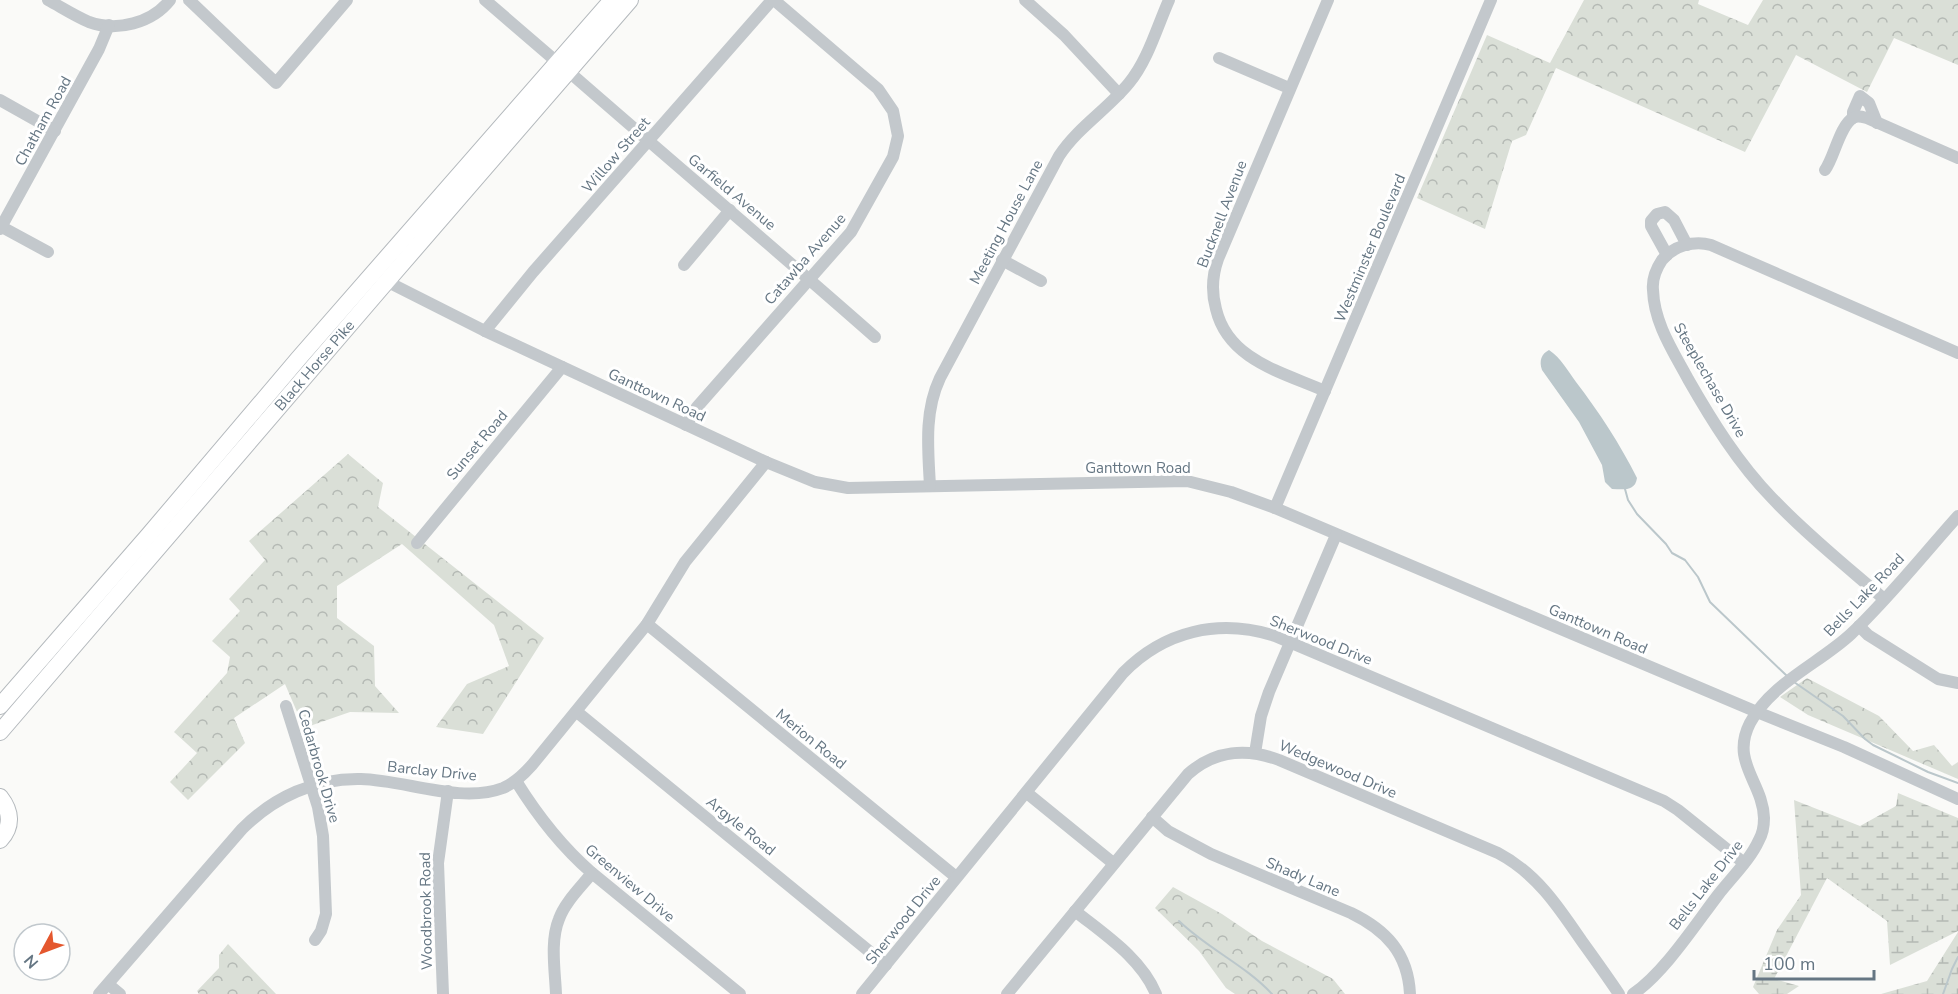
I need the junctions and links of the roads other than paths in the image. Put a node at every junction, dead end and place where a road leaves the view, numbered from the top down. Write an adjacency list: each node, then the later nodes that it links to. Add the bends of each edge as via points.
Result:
1 (48, 0): 13 (street, via 87,21)
2 (170, 0): 13 (street, via 159,12 141,21)
3 (189, 0): 4 (street, via 276,83)
4 (347, 0)
5 (484, 0): 15 (street, Garfield Avenue)
6 (612, 0): 15 (highway, Black Horse Pike)
7 (630, 0): 15 (highway, Black Horse Pike)
8 (773, 0): 22 (street, Willow Street); 33 (street, Catawba Avenue, via 878,89 893,111 897,126 893,157 858,222)
9 (1025, 0): 17 (street)
10 (1169, 0): 17 (street, Meeting House Lane, via 1140,67)
11 (1328, 0): 16 (street, Bucknell Avenue)
12 (1491, 0): 39 (street, Westminster Boulevard)
13 (109, 25): 21 (street, Chatham Road)
14 (1219, 58): 16 (street)
15 (563, 67): 22 (street, Garfield Avenue); 32 (highway, Black Horse Pike)
16 (1289, 88): 39 (street, Bucknell Avenue, via 1218,259 1213,292 1223,329 1239,349 1262,364)
17 (1119, 94): 30 (street, Meeting House Lane, via 1063,149)
18 (0, 100): 21 (street)
19 (1851, 119): 20 (street, via 1862,117); 20 (street, via 1860,96 1869,103); 24 (street)
20 (1877, 123): 23 (street)
21 (55, 131): 26 (street, Chatham Road)
22 (648, 141): 25 (street, Garfield Avenue); 35 (street, Willow Street)
23 (1958, 158)
24 (1825, 170)
25 (730, 210): 31 (street); 33 (street, Garfield Avenue)
26 (0, 227): 28 (street)
27 (1688, 245): 29 (street); 29 (street, via 1671,216 1665,212 1657,214 1651,226); 37 (street, via 1716,246)
28 (48, 252)
29 (1667, 255): 48 (street, Steeplechase Drive, via 1653,281 1656,311 1672,351 1717,428 1771,498)
30 (1002, 261): 34 (street); 42 (street, Meeting House Lane, via 933,395 928,422)
31 (684, 265)
32 (380, 278): 35 (street, Ganttown Road); 47 (highway, Black Horse Pike); 51 (highway, Black Horse Pike)
33 (809, 279): 36 (street, Garfield Avenue); 40 (street, Catawba Avenue, via 697,407)
34 (1041, 281)
35 (485, 331): 38 (street, Ganttown Road)
36 (875, 337)
37 (1958, 353)
38 (562, 367): 40 (street, Ganttown Road); 46 (street, Sunset Road)
39 (1325, 391): 43 (street, Westminster Boulevard)
40 (686, 425): 41 (street, Ganttown Road)
41 (766, 462): 42 (street, Ganttown Road, via 832,486); 49 (street, Barclay Drive, via 685,562)
42 (930, 486): 43 (street, Ganttown Road, via 1187,481)
43 (1275, 508): 45 (street, Ganttown Road)
44 (1958, 516): 48 (street, Bells Lake Road)
45 (1336, 535): 52 (street); 57 (street, Ganttown Road)
46 (417, 543)
47 (138, 548): 51 (highway, via 139,557 81,627); 54 (highway, Black Horse Pike)
48 (1884, 599): 50 (street, Bells Lake Road)
49 (647, 624): 56 (street, Barclay Drive); 71 (street, Merion Road)
50 (1859, 626): 53 (street, via 1938,679); 57 (street, Bells Lake Road)
51 (81, 637): 58 (highway, Black Horse Pike)
52 (1290, 643): 59 (street, via 1263,707); 63 (street, Sherwood Drive, via 1260,632 1222,628 1183,634 1160,644 1123,673); 69 (street, Sherwood Drive, via 1669,804)
53 (1958, 683)
54 (0, 705)
55 (286, 706): 61 (street, Cedarbrook Drive)
56 (577, 711): 60 (street, Barclay Drive); 74 (street, Argyle Road)
57 (1757, 712): 65 (street, Ganttown Road); 69 (street, Bells Lake Drive, via 1749,725 1743,751 1764,820 1760,839)
58 (0, 732)
59 (1255, 753): 66 (street, Wedgewood Drive, via 1208,759 1188,774); 85 (street, Wedgewood Drive, via 1512,861 1550,896)
60 (516, 781): 62 (street, Barclay Drive, via 484,792); 70 (street, Greenview Drive, via 561,844)
61 (312, 786): 62 (street, Barclay Drive, via 334,780 373,780); 73 (street, Cedarbrook Drive, via 324,836 326,914); 75 (street, Barclay Drive, via 285,796 249,821)
62 (448, 791): 78 (street, Woodbrook Road, via 438,863)
63 (1027, 793): 68 (street); 71 (street, Sherwood Drive)
64 (0, 796): 67 (highway, via 9,818)
65 (1958, 799)
66 (1152, 817): 68 (street, Wedgewood Drive); 84 (street, Shady Lane, via 1168,831 1211,854 1372,924 1399,953)
67 (0, 840)
68 (1113, 863): 72 (street, Wedgewood Drive)
69 (1744, 863): 86 (street, Bells Lake Drive, via 1655,974)
70 (592, 873): 79 (street, via 559,918 554,944); 80 (street, Greenview Drive)
71 (956, 877): 74 (street, Sherwood Drive)
72 (1075, 911): 82 (street, Wedgewood Drive); 83 (street, via 1135,961)
73 (315, 940)
74 (886, 965): 81 (street, Sherwood Drive)
75 (108, 984): 76 (street, Barclay Drive); 77 (street)
76 (99, 994)
77 (120, 994)
78 (443, 994)
79 (556, 994)
80 (740, 994)
81 (862, 994)
82 (1007, 994)
83 (1156, 994)
84 (1410, 994)
85 (1619, 994)
86 (1633, 994)

